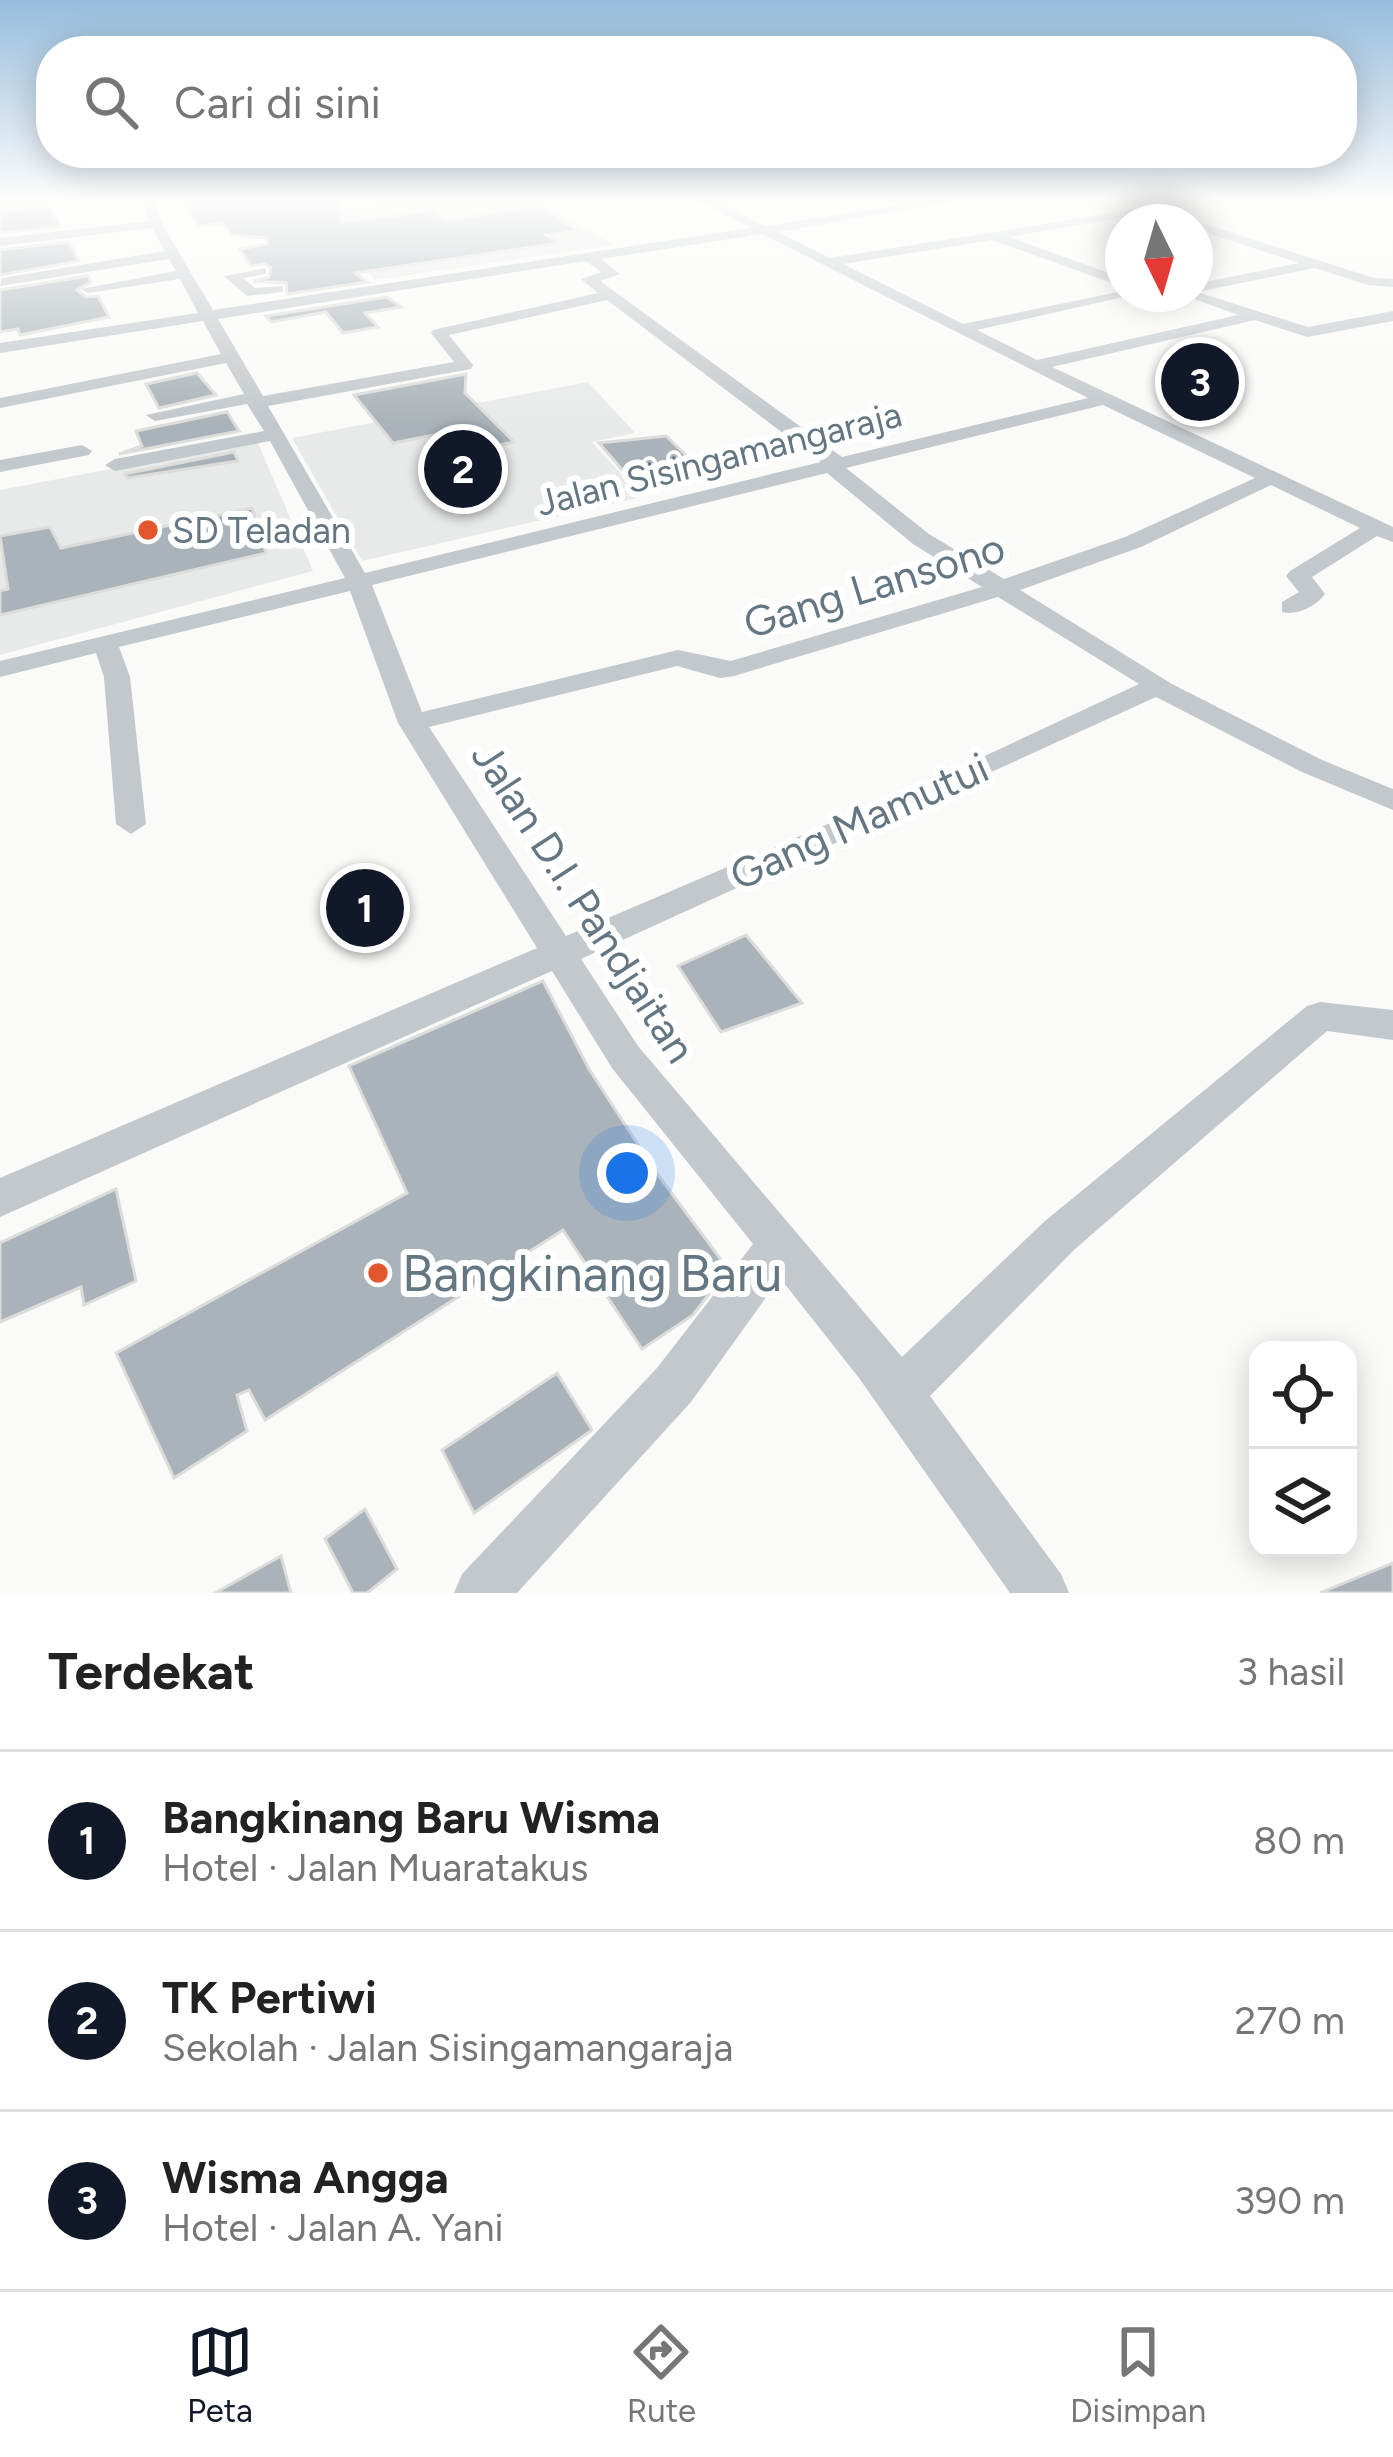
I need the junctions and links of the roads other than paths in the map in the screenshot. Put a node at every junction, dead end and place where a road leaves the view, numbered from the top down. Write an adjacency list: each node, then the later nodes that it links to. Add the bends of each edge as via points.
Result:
1 (88, 273): 11 (street)
2 (146, 273): 14 (street)
3 (185, 273): 20 (street, Jalan D.I. Pandjaitan)
4 (247, 273): 17 (street, via 231,276)
5 (449, 273): 15 (street)
6 (613, 273): 16 (street, via 588,279)
7 (853, 273): 23 (street)
8 (1271, 273): 13 (street)
9 (1344, 273): 12 (street)
10 (345, 280): 15 (street)
11 (2, 282)
12 (1393, 283)
13 (1213, 286)
14 (88, 289)
15 (310, 292): 17 (street)
16 (608, 295): 28 (street, via 439,332 465,365); 33 (street)
17 (265, 298): 20 (street)
18 (1105, 299): 23 (street)
19 (1213, 300): 21 (street)
20 (209, 314): 24 (street); 25 (street, Jalan D.I. Pandjaitan)
21 (1254, 316): 22 (street, via 1307,332); 26 (street)
22 (1393, 316)
23 (962, 329): 26 (street)
24 (0, 348)
25 (231, 357): 28 (street, Jalan D.I. Pandjaitan); 29 (street)
26 (1035, 366): 27 (street)
27 (1105, 399): 33 (street, Jalan Sisingamangaraja); 36 (street)
28 (254, 401): 30 (street); 31 (street, Jalan D.I. Pandjaitan)
29 (0, 403)
30 (155, 415)
31 (272, 435): 34 (street); 38 (street, Jalan D.I. Pandjaitan)
32 (82, 451): 35 (street)
33 (833, 464): 38 (street, Jalan Sisingamangaraja); 39 (street, via 921,539)
34 (115, 465)
35 (0, 466)
36 (1275, 476): 37 (street); 39 (street, Gang Lansono, via 1133,542)
37 (1384, 531): 40 (street, via 1298,576 1313,594)
38 (358, 580): 41 (street, Jalan Sisingamangaraja); 44 (street, Jalan D.I. Pandjaitan)
39 (999, 589): 43 (street); 44 (street, Gang Lansono, via 734,668 678,658)
40 (1291, 607)
41 (105, 643): 42 (street, Jalan Sisingamangaraja); 46 (street, via 117,677)
42 (0, 669)
43 (1157, 687): 45 (street); 47 (street, Gang Mamutui)
44 (412, 723): 47 (street, Jalan D.I. Pandjaitan)
45 (1393, 800)
46 (131, 824)
47 (560, 951): 49 (street, Gang Mamutui); 50 (street, Jalan D.I. Pandjaitan, via 625,1057)
48 (1393, 1025): 51 (street, via 1320,1016 1060,1235)
49 (0, 1198)
50 (779, 1244): 51 (street, Jalan D.I. Pandjaitan); 52 (street, via 674,1385)
51 (898, 1393): 53 (street, Jalan D.I. Pandjaitan)
52 (482, 1593)
53 (1042, 1593)

